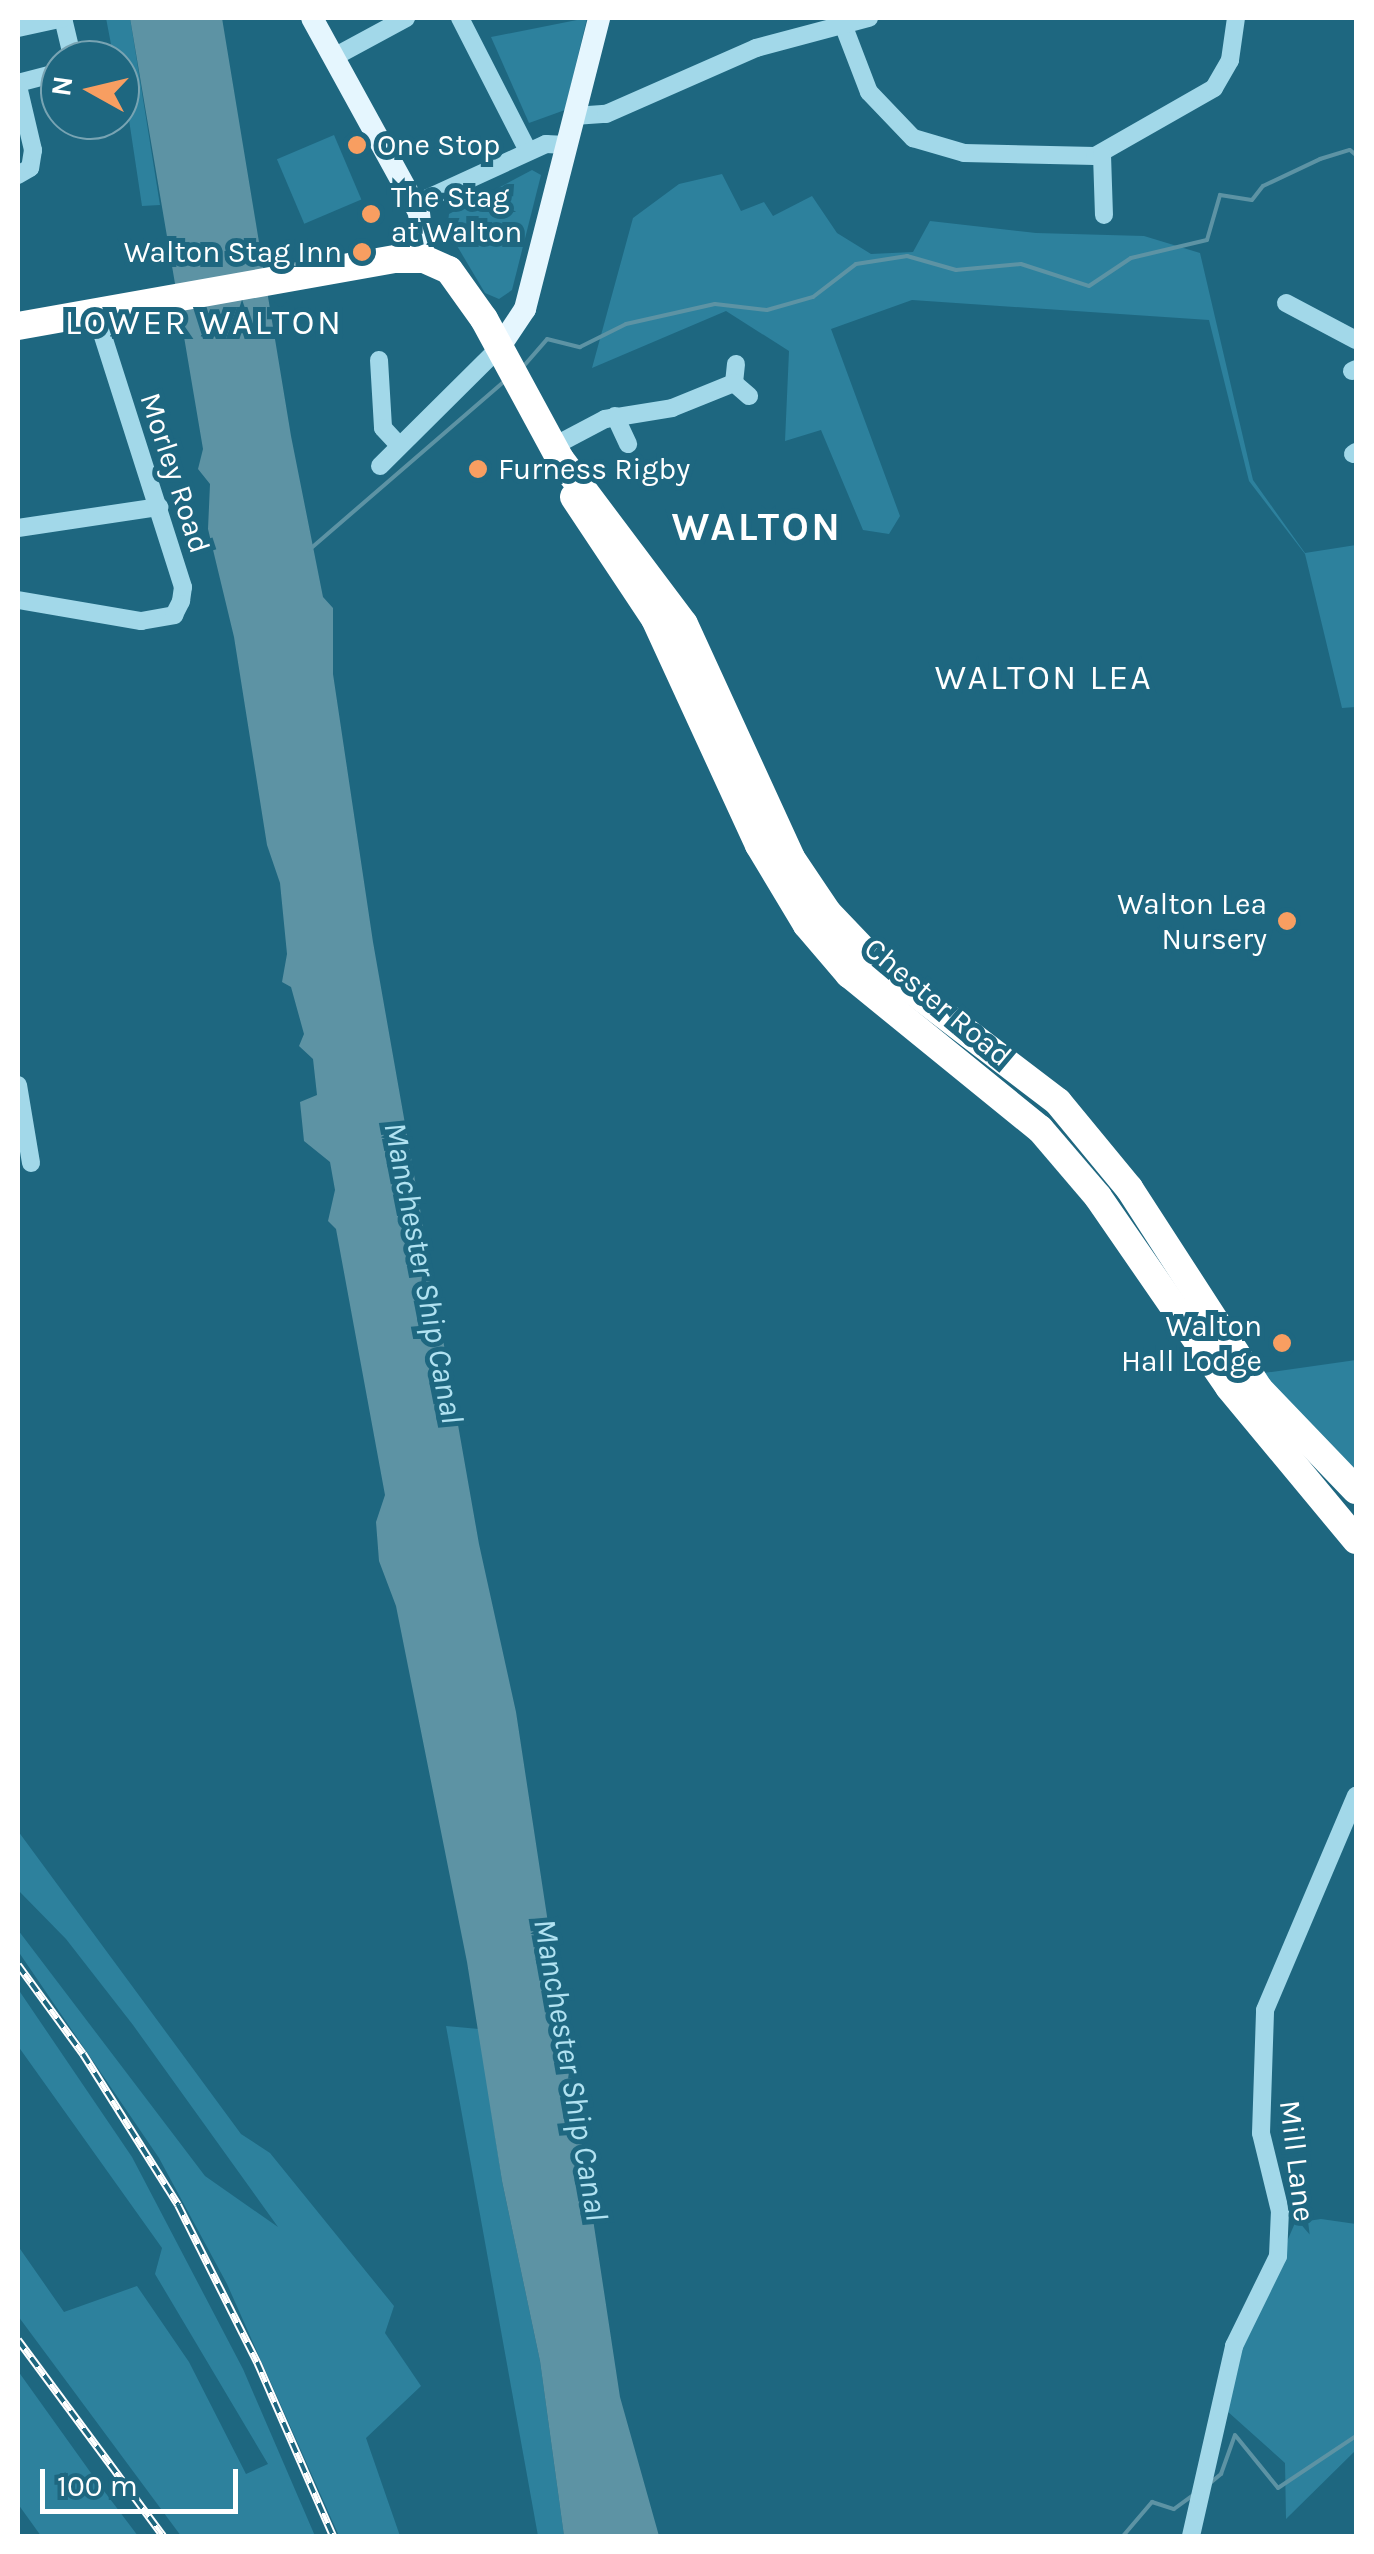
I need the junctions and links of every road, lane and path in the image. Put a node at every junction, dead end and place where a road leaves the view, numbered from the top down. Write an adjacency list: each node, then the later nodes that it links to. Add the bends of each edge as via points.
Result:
1 (64, 18): 9 (street)
2 (312, 18): 10 (main road)
3 (406, 18): 10 (street)
4 (460, 18): 14 (street)
5 (599, 18): 12 (main road)
6 (869, 18): 8 (street)
7 (1236, 18): 15 (street, via 1230,60 1214,88)
8 (844, 26): 12 (street, via 756,48 606,114); 15 (street, via 870,92 900,129 925,144 964,152)
9 (18, 28)
10 (334, 57): 17 (main road)
11 (18, 85): 16 (street, via 33,150 30,168)
12 (574, 116): 13 (main road)
13 (566, 144): 14 (street); 24 (main road, via 525,310)
14 (528, 152): 17 (street)
15 (1102, 155): 18 (street)
16 (18, 175)
17 (415, 204): 19 (main road)
18 (1104, 215)
19 (424, 259): 21 (highway); 24 (highway, Chester Road, via 457,278)
20 (1286, 303): 23 (street)
21 (106, 309): 22 (highway); 32 (street, Morley Road)
22 (18, 326)
23 (1356, 340)
24 (502, 353): 29 (street); 30 (highway, Chester Road)
25 (379, 360): 29 (street, via 383,428)
26 (749, 396): 27 (street, via 735,373 672,408)
27 (615, 416): 28 (street); 30 (street)
28 (628, 444)
29 (399, 445): 31 (street)
30 (556, 453): 37 (highway, Chester Road, via 684,624 791,858 828,913 875,962 1058,1102 1129,1188 1259,1389); 38 (highway, Chester Road, via 568,486 670,647 759,845 807,926 849,974 1040,1129 1098,1197 1228,1388)
31 (380, 466)
32 (159, 507): 33 (street); 34 (street, Morley Road, via 183,588 174,616 141,620)
33 (18, 528)
34 (18, 600)
35 (18, 1085): 36 (street)
36 (31, 1163)
37 (1356, 1490)
38 (1356, 1540)
39 (1356, 1796): 40 (street, Mill Lane, via 1265,2010 1261,2133 1280,2211 1278,2256 1234,2346)
40 (1191, 2536)

